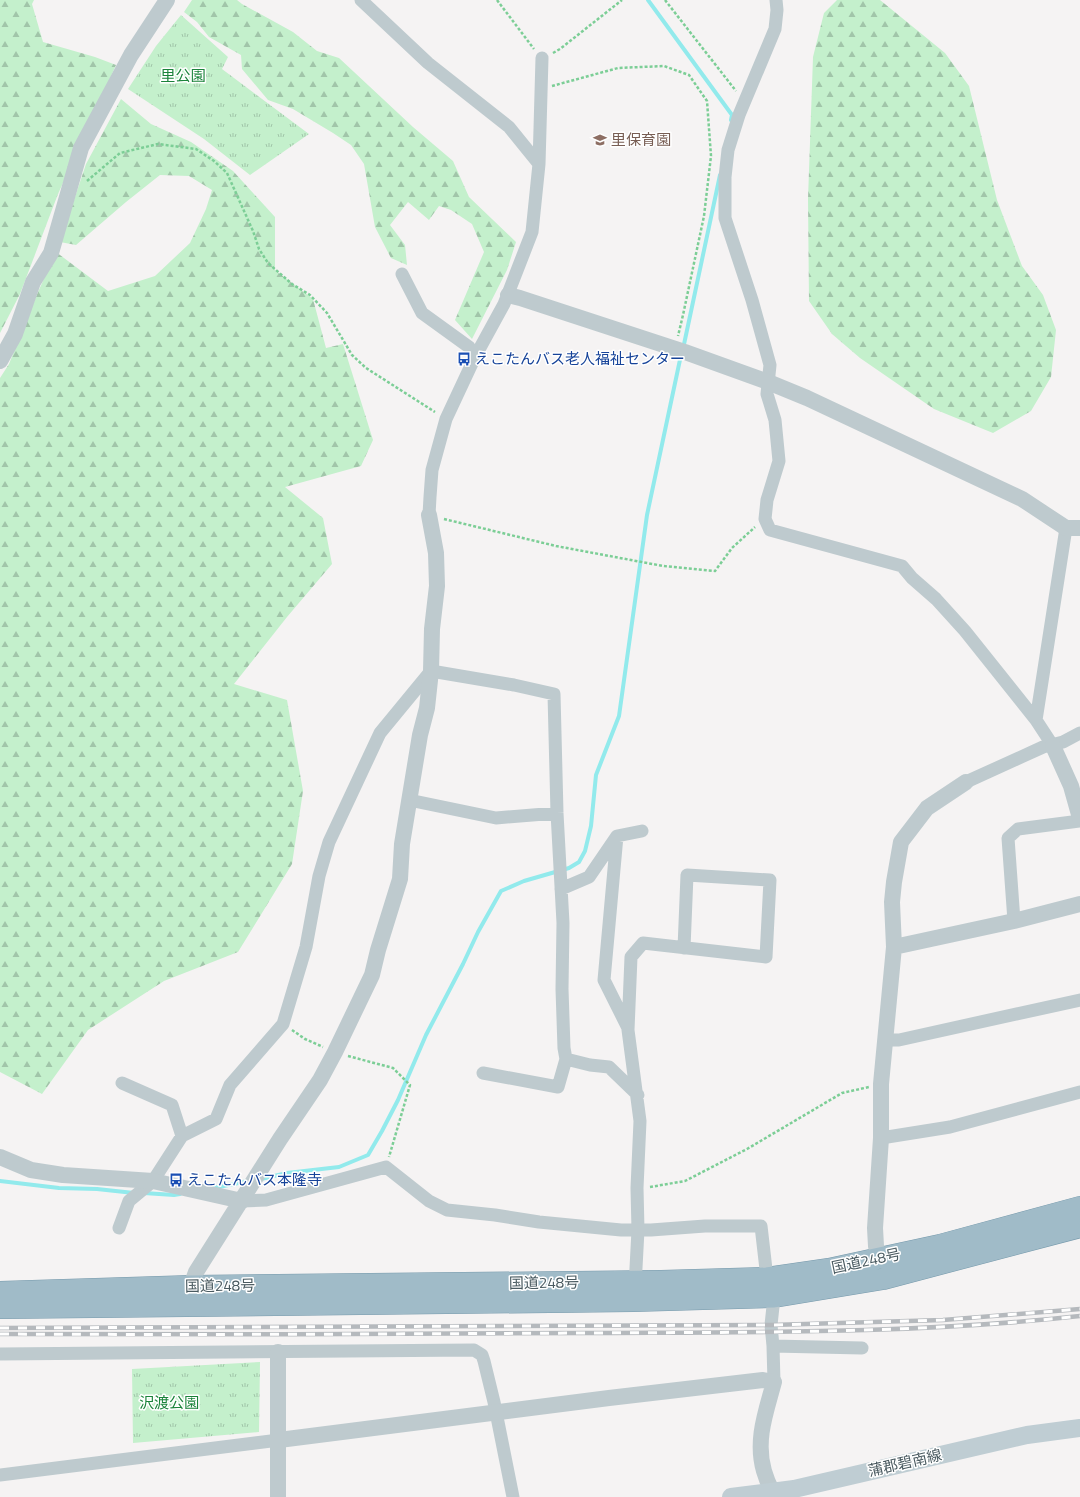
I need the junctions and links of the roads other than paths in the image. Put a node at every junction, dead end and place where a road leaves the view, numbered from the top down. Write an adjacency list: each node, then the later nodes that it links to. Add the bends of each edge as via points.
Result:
1 (167, 0): 9 (street, via 131,56 80,148 51,253 33,282 15,334)
2 (361, 0): 5 (street, via 428,63 509,127)
3 (776, 0): 10 (street, via 775,29 728,150 725,177 725,218 770,365)
4 (542, 58): 5 (street)
5 (539, 164): 7 (street, via 532,232)
6 (402, 274): 8 (street, via 422,314 469,347)
7 (508, 295): 8 (street); 10 (street, via 680,350)
8 (475, 358): 11 (street, via 446,419 432,470)
9 (0, 362)
10 (768, 382): 12 (street, via 1022,499); 14 (street, via 767,394 775,420 779,461 767,500 765,519 770,530 902,566 965,631)
11 (430, 515): 13 (street, via 436,553 437,586)
12 (1073, 528): 14 (street)
13 (431, 671): 18 (street, via 427,708); 19 (street, via 554,694); 36 (street, via 380,732 329,842 319,876 306,946 283,1024 230,1085 216,1119)
14 (1036, 720): 16 (street)
15 (1080, 733): 16 (street)
16 (1053, 746): 17 (street, via 1043,747); 20 (street, via 1071,786)
17 (966, 782): 26 (street, via 927,808 901,842 892,902)
18 (409, 800): 19 (street, via 496,818); 40 (street, via 400,879 372,976 320,1080)
19 (557, 813): 23 (street)
20 (1080, 819): 25 (street, via 1018,829 1008,838)
21 (642, 831): 22 (street)
22 (617, 836): 23 (street, via 588,877); 29 (street, via 604,980)
23 (561, 889): 31 (street)
24 (1080, 904): 25 (street)
25 (1014, 921): 26 (street)
26 (894, 947): 30 (street)
27 (684, 948): 27 (street, via 766,957 770,880 687,875); 29 (street, via 643,943 631,957)
28 (1080, 1000): 30 (street, via 899,1040)
29 (628, 1030): 35 (street)
30 (886, 1040): 37 (street, via 881,1084)
31 (566, 1059): 32 (street, via 558,1086); 35 (street, via 609,1067)
32 (483, 1073)
33 (122, 1083): 36 (street, via 172,1105)
34 (1080, 1092): 37 (street, via 950,1126)
35 (638, 1095): 44 (street)
36 (182, 1136): 39 (street)
37 (881, 1138): 45 (street, via 876,1228)
38 (0, 1157): 39 (street, via 31,1170 63,1175)
39 (153, 1181): 40 (street); 43 (street, via 130,1201)
40 (242, 1201): 44 (street, via 266,1200 386,1167 429,1201 447,1210 539,1222); 46 (street, via 196,1272)
41 (1080, 1207): 45 (highway, 国道248号, via 940,1245)
42 (1080, 1227): 47 (highway, 国道248号, via 883,1279)
43 (119, 1228)
44 (638, 1230): 47 (street, via 761,1226); 48 (street)
45 (879, 1258): 47 (highway, 国道248号, via 829,1269)
46 (191, 1286): 48 (highway, 国道248号, via 430,1285); 49 (highway, 国道248号); 50 (street)
47 (771, 1287): 48 (highway, 国道248号); 52 (street)
48 (634, 1291): 50 (highway, 国道248号)
49 (0, 1292)
50 (189, 1307): 51 (highway, 国道248号)
51 (0, 1308)
52 (773, 1346): 53 (street); 56 (street)
53 (862, 1348)
54 (278, 1352): 55 (street); 57 (street, via 474,1350 482,1355); 59 (street)
55 (0, 1354)
56 (774, 1382): 57 (street, via 763,1380 718,1384); 61 (street, via 761,1429 760,1446 764,1471)
57 (496, 1413): 59 (street); 63 (street)
58 (1080, 1428): 61 (main road, 蒲郡碧南線, via 1027,1435)
59 (279, 1440): 60 (street); 62 (street)
60 (0, 1475)
61 (774, 1494): 64 (main road, 蒲郡碧南線)
62 (278, 1497)
63 (513, 1497)
64 (731, 1497)

